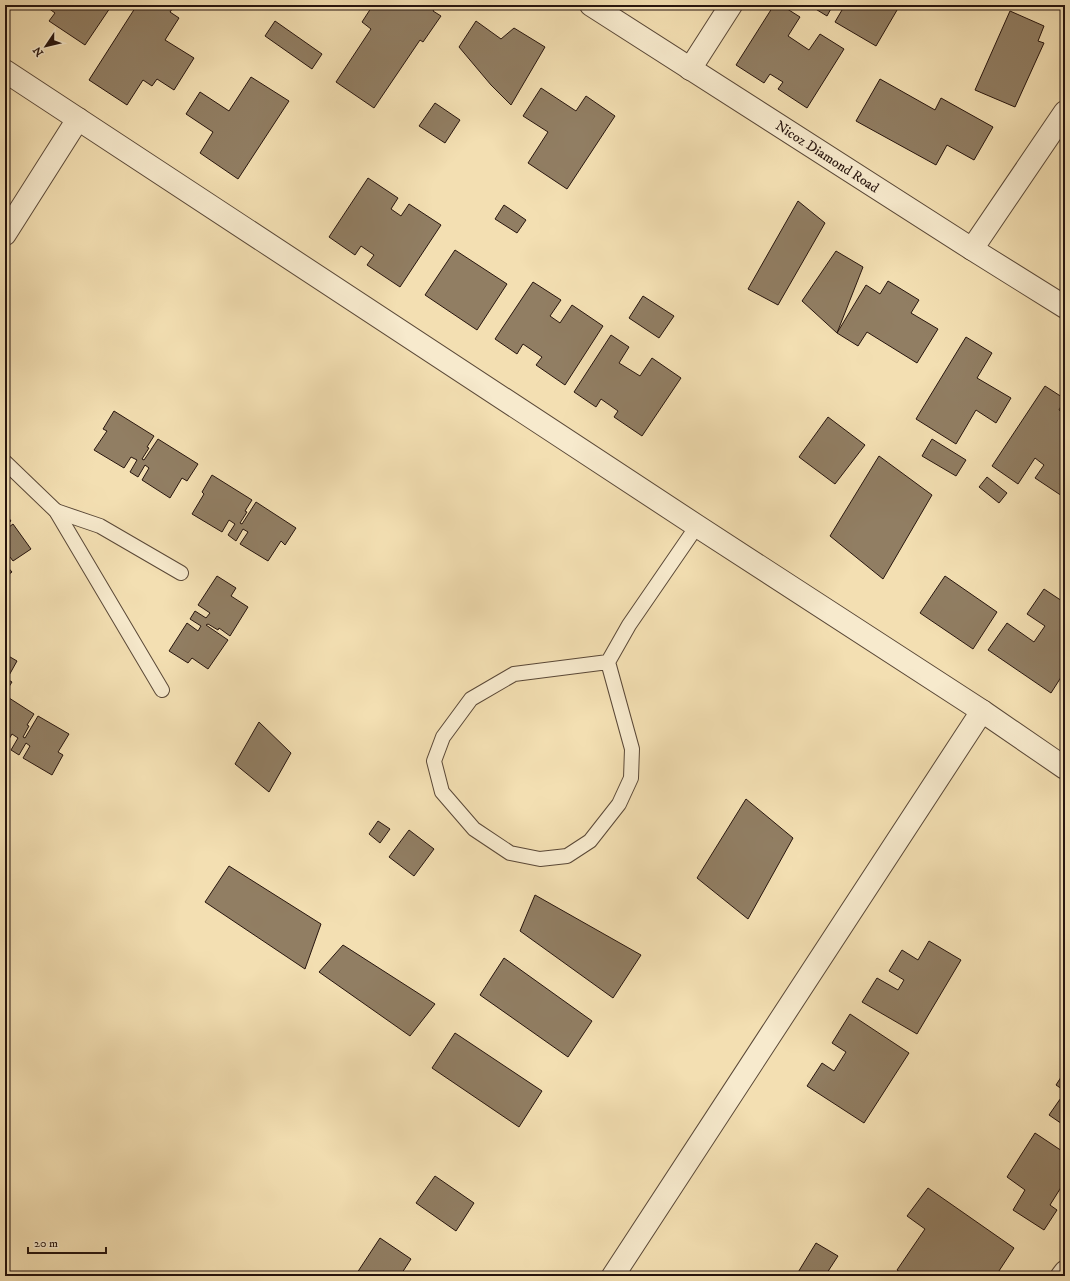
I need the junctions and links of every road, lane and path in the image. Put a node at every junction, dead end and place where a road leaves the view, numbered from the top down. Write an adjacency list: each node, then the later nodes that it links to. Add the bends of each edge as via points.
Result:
1 (590, 5): 3 (street, Nicoz Diamond Road)
2 (731, 5): 3 (street)
3 (690, 69): 8 (street, Nicoz Diamond Road)
4 (5, 71): 6 (street)
5 (1065, 112): 8 (street)
6 (78, 119): 7 (street); 12 (street)
7 (5, 234)
8 (972, 249): 9 (street, Nicoz Diamond Road)
9 (1065, 307)
10 (5, 462): 11 (lane)
11 (56, 511): 13 (lane, via 100,526); 15 (lane)
12 (697, 526): 14 (lane, via 629,625); 16 (street)
13 (181, 573)
14 (608, 662): 14 (lane, via 514,674 470,699 444,737 434,761 442,792 474,829 510,853 540,860 568,856 590,841 619,804 631,778 632,749)
15 (162, 690)
16 (982, 711): 17 (street); 19 (street)
17 (1062, 761)
18 (1065, 1272): 20 (street)
19 (613, 1276)
20 (1062, 1276)

